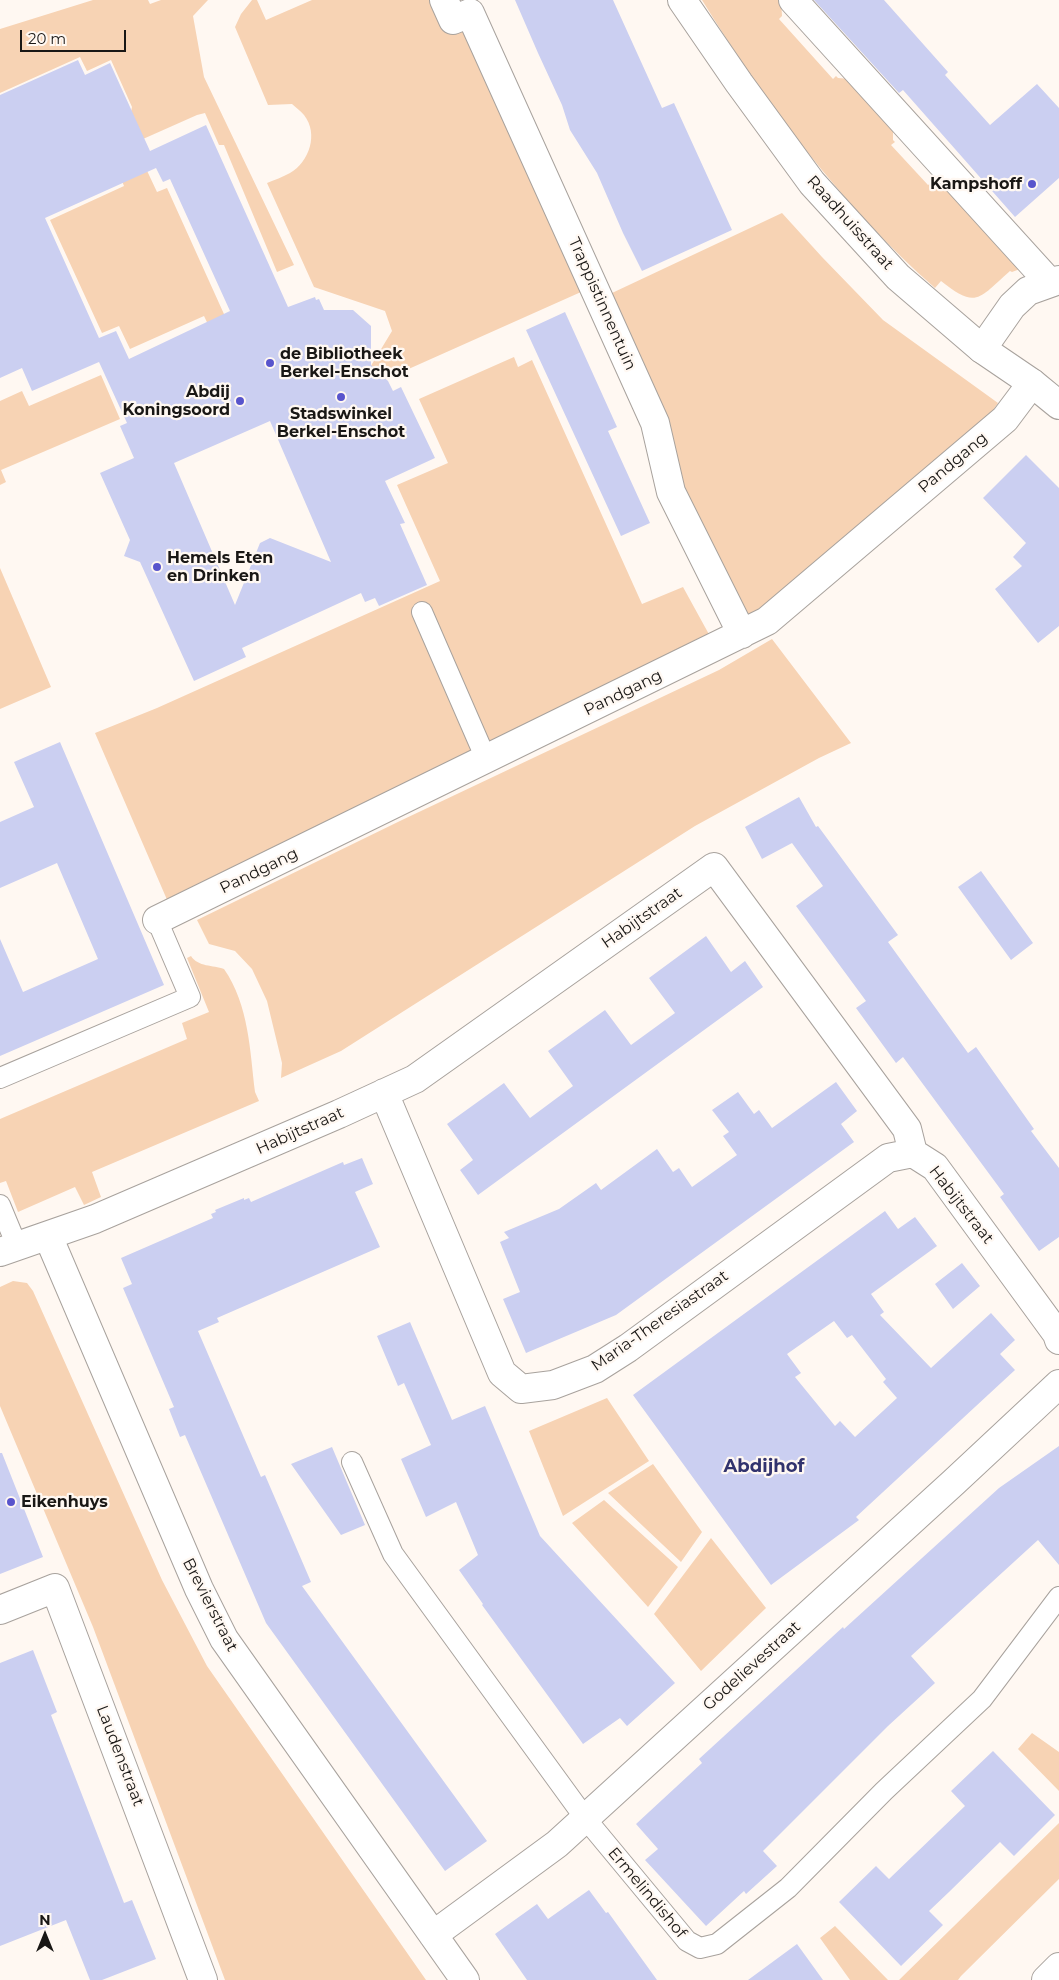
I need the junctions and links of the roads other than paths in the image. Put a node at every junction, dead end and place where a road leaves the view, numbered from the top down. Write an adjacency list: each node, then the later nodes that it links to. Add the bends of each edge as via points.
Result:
1 (444, 0): 9 (street, Trappistinnentuin, via 453,20 470,13 655,423 671,492)
2 (682, 0): 5 (street, Raadhuisstraat, via 812,183 898,277)
3 (793, 0): 4 (street)
4 (1054, 282): 5 (street, via 1028,291 1012,306)
5 (982, 348): 6 (street, Raadhuisstraat)
6 (1032, 383): 7 (street, Raadhuisstraat); 9 (street, Pandgang, via 1005,419 767,621)
7 (1059, 405)
8 (422, 612): 10 (lane)
9 (742, 634): 10 (street, Pandgang)
10 (486, 759): 11 (street, Pandgang)
11 (157, 920): 12 (lane, via 190,996)
12 (0, 1078)
13 (384, 1094): 14 (street, Habijtstraat, via 415,1079 714,867 906,1128); 14 (street, Maria-Theresiastraat, via 502,1374 521,1389 553,1385 595,1369 888,1158); 16 (street, Habijtstraat)
14 (913, 1153): 18 (street, Habijtstraat, via 935,1167)
15 (0, 1205): 17 (lane)
16 (48, 1236): 17 (street); 24 (street, Brevierstraat, via 199,1589 224,1639)
17 (9, 1249)
18 (1059, 1340)
19 (1059, 1384): 23 (street, Godelievestraat)
20 (352, 1462): 23 (lane, Ermelindishof, via 393,1554)
21 (1059, 1597): 23 (lane, Ermelindishof, via 982,1699 788,1888 716,1944 700,1948 687,1941)
22 (0, 1610): 26 (street, Laudenstraat, via 55,1588)
23 (585, 1818): 24 (street, Godelievestraat, via 556,1844)
24 (433, 1935): 27 (street, Brevierstraat)
25 (1059, 1967): 28 (street)
26 (204, 1980)
27 (465, 1980)
28 (1046, 1980)

